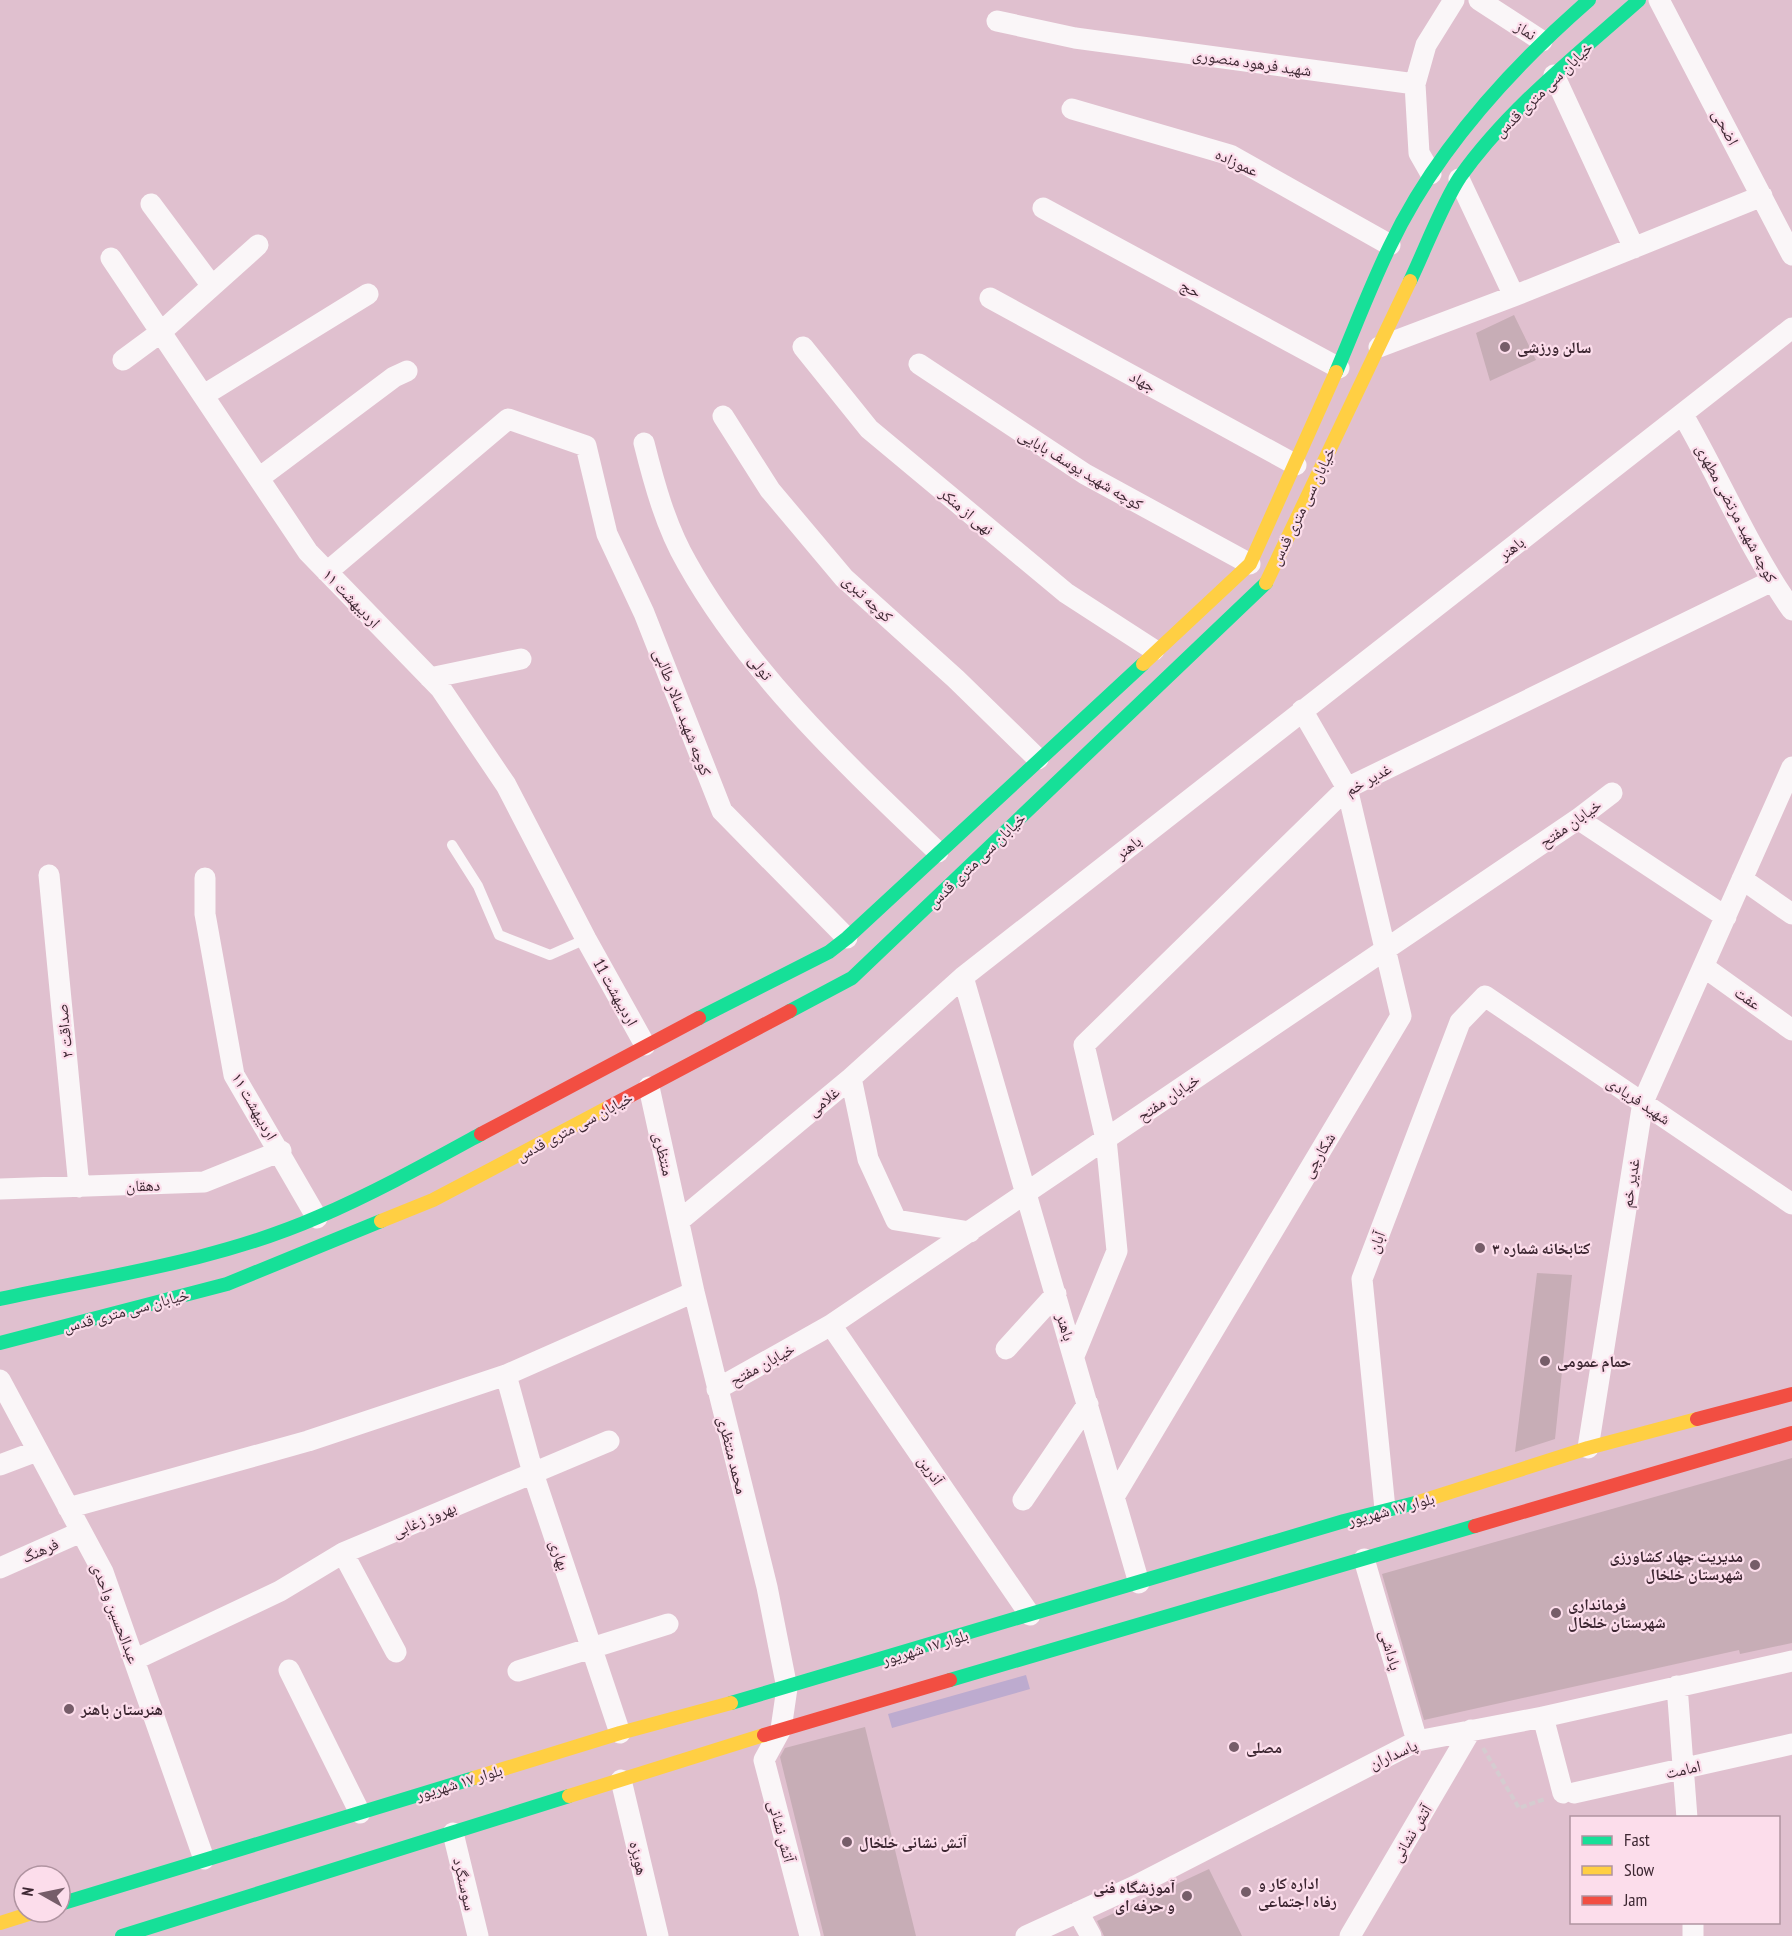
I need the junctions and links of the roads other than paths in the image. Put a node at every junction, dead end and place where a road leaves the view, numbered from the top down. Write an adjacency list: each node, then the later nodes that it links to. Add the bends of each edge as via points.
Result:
1 (1454, 0): 9 (street, via 1426,45)
2 (1479, 0): 7 (street, نماز)
3 (1589, 0): 7 (main road, خیابان سی متری قدس)
4 (1639, 0): 8 (main road, خیابان سی متری قدس)
5 (1659, 0): 13 (street, اضحی)
6 (997, 21): 9 (street, شهید فرهود منصوری, via 1075,38)
7 (1542, 40): 11 (main road, خیابان سی متری قدس, via 1489,99)
8 (1554, 75): 12 (main road, خیابان سی متری قدس, via 1481,150); 18 (street)
9 (1415, 84): 11 (street, via 1419,153)
10 (1072, 109): 17 (street, عموزاده, via 1230,155)
11 (1431, 174): 17 (main road, خیابان سی متری قدس)
12 (1459, 179): 23 (street); 27 (main road, خیابان سی متری قدس)
13 (1762, 196): 18 (street); 19 (street, اضحی)
14 (151, 204): 21 (street)
15 (1043, 208): 31 (street, حج)
16 (258, 245): 21 (street)
17 (1390, 245): 31 (main road, خیابان سی متری قدس)
18 (1634, 248): 23 (street)
19 (1792, 255)
20 (111, 258): 26 (street, ۱۱ اردیبهشت)
21 (212, 286): 26 (street)
22 (368, 294): 33 (street)
23 (1514, 296): 27 (street)
24 (990, 298): 37 (street, جهاد)
25 (1792, 328): 34 (street, باهنر)
26 (161, 332): 29 (street); 33 (street, ۱۱ اردیبهشت)
27 (1379, 346): 62 (main road, خیابان سی متری قدس, via 1265,584)
28 (803, 347): 43 (street, نهی از منکر, via 869,429 1066,593)
29 (123, 360)
30 (919, 364): 39 (street, کوچه شهید یوسف بابایی, via 1085,474)
31 (1339, 368): 37 (main road, خیابان سی متری قدس)
32 (407, 371): 38 (street)
33 (204, 395): 38 (street, ۱۱ اردیبهشت)
34 (1683, 415): 41 (street, کوچه شهید مرتضی مطهری); 46 (street, باهنر)
35 (723, 416): 47 (street, کوچه تبری, via 770,490 844,578)
36 (644, 443): 53 (street, تولی, via 655,486 686,562 726,623 845,764)
37 (1296, 465): 39 (main road, خیابان سی متری قدس)
38 (259, 478): 40 (street, ۱۱ اردیبهشت, via 308,552)
39 (1250, 564): 43 (main road, خیابان سی متری قدس)
40 (327, 572): 45 (street, ۱۱ اردیبهشت); 59 (street, کوچه شهید سالار طالبی, via 508,419 586,446 607,534 644,613 722,811)
41 (1772, 582): 42 (street, کوچه شهید مرتضی مطهری); 49 (street, غدیر خم)
42 (1792, 610)
43 (1154, 650): 47 (main road, خیابان سی متری قدس)
44 (521, 659): 45 (street)
45 (430, 678): 60 (street, ۱۱ اردیبهشت, via 506,785)
46 (1302, 710): 49 (street, شکارچی); 64 (street, باهنر)
47 (1038, 759): 53 (main road, خیابان سی متری قدس)
48 (1791, 772): 56 (street, غدیر خم)
49 (1347, 788): 61 (street, شکارچی); 71 (street, غدیر خم, via 1084,1045)
50 (1612, 793): 51 (street, خیابان مفتح)
51 (1578, 819): 58 (street); 61 (street, خیابان مفتح)
52 (452, 845): 60 (lane, via 478,886 498,935 550,955)
53 (938, 852): 59 (main road, خیابان سی متری قدس)
54 (49, 875): 74 (street, صداقت ۲)
55 (205, 878): 72 (street, ۱۱ اردیبهشت, via 205,914 234,1074)
56 (1742, 879): 57 (street); 58 (street, غدیر خم)
57 (1792, 914)
58 (1726, 917): 63 (street, غدیر خم)
59 (847, 938): 62 (main road, خیابان سی متری قدس)
60 (586, 939): 67 (street, 11 اردیبهشت)
61 (1386, 950): 71 (street, خیابان مفتح); 100 (street, شکارچی, via 1401,1016)
62 (841, 965): 67 (main road, خیابان سی متری قدس); 69 (main road, خیابان سی متری قدس)
63 (1704, 967): 66 (street, عفت); 70 (street, غدیر خم)
64 (963, 977): 68 (street, غلامی); 76 (street, باهنر)
65 (1485, 996): 70 (street, شهید فریادی); 103 (street, آبان, via 1460,1022 1362,1279)
66 (1792, 1030)
67 (645, 1045): 73 (main road, خیابان سی متری قدس)
68 (851, 1078): 80 (street, غلامی); 81 (street, via 868,1159 896,1220)
69 (649, 1087): 77 (main road, خیابان سی متری قدس); 80 (street, منتظری)
70 (1643, 1102): 78 (street, شهید فریادی); 96 (street, غدیر خم)
71 (1106, 1139): 76 (street, خیابان مفتح); 88 (street, via 1117,1251)
72 (281, 1151): 74 (street, دهقان, via 204,1182); 79 (street, ۱۱ اردیبهشت)
73 (414, 1171): 77 (main road, via 400,1188 407,1198); 79 (main road, خیابان سی متری قدس)
74 (79, 1187): 75 (street, دهقان)
75 (0, 1189)
76 (1026, 1194): 81 (street, خیابان مفتح); 83 (street, باهنر)
77 (433, 1200): 86 (main road, خیابان سی متری قدس, via 227,1284)
78 (1792, 1204)
79 (317, 1218): 84 (main road, خیابان سی متری قدس, via 217,1252)
80 (680, 1221): 82 (street, محمد منتظری)
81 (970, 1232): 85 (street, خیابان مفتح)
82 (694, 1292): 89 (street); 91 (street, محمد منتظری)
83 (1056, 1294): 87 (street); 88 (street, باهنر)
84 (0, 1299)
85 (831, 1325): 91 (street, خیابان مفتح); 110 (street, آذرین)
86 (0, 1343)
87 (1006, 1349)
88 (1074, 1356): 93 (street, باهنر)
89 (506, 1375): 99 (street, بهاری); 102 (street, via 308,1441)
90 (0, 1380): 97 (street, عبدالحسین واحدی)
91 (717, 1389): 120 (street, محمد منتظری, via 767,1587)
92 (1792, 1394): 96 (main road, بلوار ١٧ شهریور)
93 (1088, 1404): 100 (street, باهنر); 101 (street)
94 (1792, 1432): 107 (main road)
95 (609, 1441): 99 (street, بهروز زغابی)
96 (1588, 1448): 103 (main road, بلوار ١٧ شهریور, via 1427,1500)
97 (36, 1451): 98 (street); 102 (street, عبدالحسین واحدی)
98 (0, 1466)
99 (533, 1473): 106 (street, بهروز زغابی); 113 (street, بهاری)
100 (1115, 1495): 109 (street, باهنر)
101 (1023, 1500)
102 (68, 1508): 105 (street, عبدالحسین واحدی)
103 (1385, 1509): 104 (main road, بلوار ١٧ شهریور)
104 (1344, 1521): 107 (main road, via 1333,1531 1329,1547 1340,1560); 109 (main road, بلوار ١٧ شهریور)
105 (81, 1532): 108 (street, فرهنگ); 115 (street, عبدالحسین واحدی, via 103,1572)
106 (343, 1553): 114 (street); 115 (street, بهروز زغابی, via 280,1591)
107 (1360, 1560): 112 (main road); 125 (street, پاداشی)
108 (0, 1568)
109 (1140, 1596): 110 (main road, بلوار ١٧ شهریور, via 1072,1603); 112 (main road, via 1140,1615)
110 (1030, 1616): 120 (main road, بلوار ١٧ شهریور)
111 (668, 1624): 113 (street)
112 (1074, 1644): 122 (main road)
113 (592, 1648): 118 (street); 124 (street, بهاری)
114 (396, 1652)
115 (135, 1660): 132 (street, عبدالحسین واحدی)
116 (1792, 1661): 119 (street, پاسداران)
117 (289, 1670): 129 (street)
118 (518, 1671)
119 (1677, 1686): 121 (street, پاسداران); 127 (street)
120 (787, 1688): 122 (street, محمد منتظری); 124 (main road, بلوار ١٧ شهریور)
121 (1543, 1717): 123 (street, پاسداران); 127 (street, امامت, via 1568,1793)
122 (781, 1730): 128 (main road); 138 (street, آتش نشانی, via 764,1760)
123 (1471, 1730): 125 (street, پاسداران); 141 (street, آتش نشانی)
124 (620, 1733): 129 (main road, بلوار ١٧ شهریور)
125 (1417, 1741): 134 (street, پاسداران)
126 (1792, 1744): 127 (street, امامت)
127 (1685, 1769): 130 (street)
128 (621, 1780): 131 (main road); 137 (street, هویزه)
129 (360, 1813): 132 (main road, بلوار ١٧ شهریور)
130 (1687, 1816)
131 (453, 1833): 135 (main road); 136 (street, سوسنگرد)
132 (204, 1859): 133 (main road, بلوار ١٧ شهریور)
133 (72, 1900)
134 (1078, 1912): 139 (street, پاسداران); 140 (street)
135 (122, 1936)
136 (478, 1936)
137 (658, 1936)
138 (810, 1936)
139 (1026, 1936)
140 (1091, 1936)
141 (1350, 1936)

